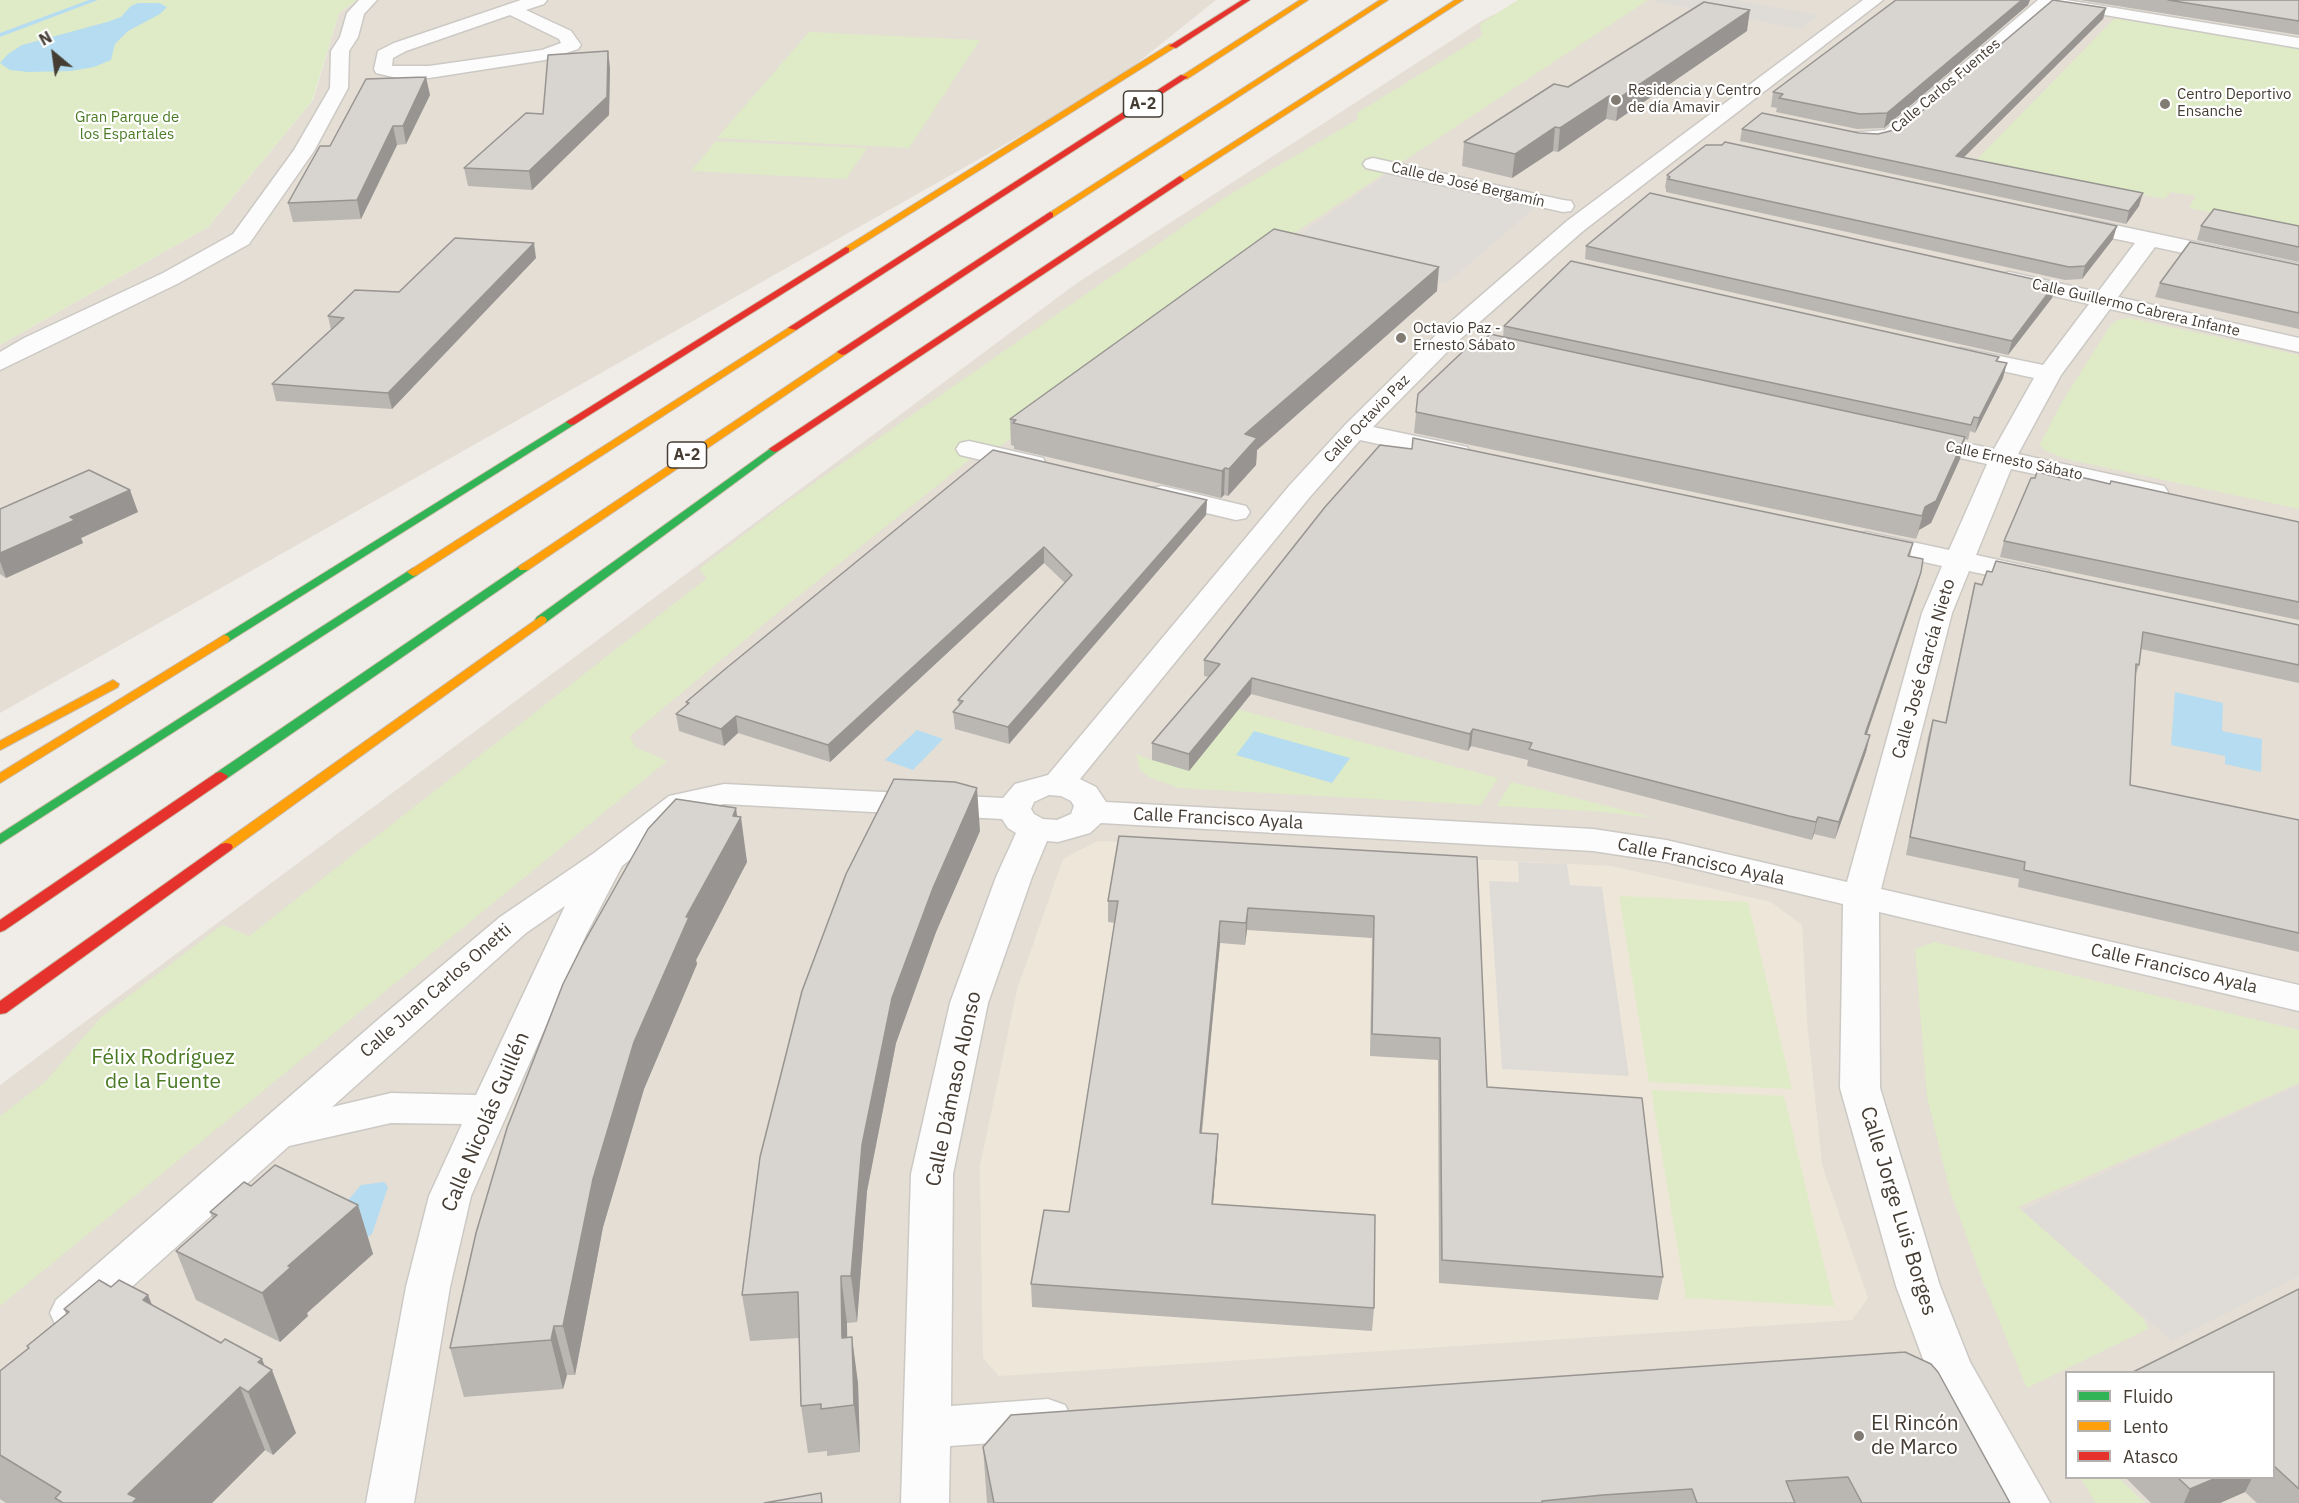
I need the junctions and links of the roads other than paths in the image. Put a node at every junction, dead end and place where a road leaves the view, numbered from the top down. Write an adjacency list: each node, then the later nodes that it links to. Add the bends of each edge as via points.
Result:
1 (368, 0): 33 (street, via 356,13 340,51 339,88 304,151 241,239)
2 (538, 0): 10 (street)
3 (1305, 0): 55 (highway, A-2)
4 (1385, 0): 58 (highway, A-2, via 1196,119 706,442)
5 (1460, 0): 22 (highway)
6 (1874, 0): 14 (street, Calle Octavio Paz, via 1739,113)
7 (2040, 1): 11 (street); 13 (street, Calle Carlos Fuentes, via 1892,134 1875,138)
8 (1253, 3): 35 (highway, via 1110,85)
9 (1399, 6): 12 (highway)
10 (511, 9): 10 (street, via 400,47 384,55 383,69 401,74 429,72 545,55 572,45 565,35)
11 (2299, 43)
12 (1334, 50)
13 (1836, 132)
14 (1690, 140): 15 (street); 18 (street, Calle Octavio Paz)
15 (1721, 146)
16 (1372, 164): 20 (street, Calle de José Bergamín)
17 (1176, 165): 22 (highway)
18 (1621, 191): 19 (street); 24 (street, Calle Octavio Paz)
19 (1648, 197)
20 (1563, 206)
21 (2055, 219): 23 (street)
22 (1095, 233): 59 (highway, via 760,458 464,677)
23 (2149, 240): 26 (street); 28 (street, Calle José García Nieto)
24 (1539, 258): 25 (street); 29 (street, Calle Octavio Paz)
25 (1570, 265)
26 (2299, 271)
27 (1985, 274): 28 (street, Calle Guillermo Cabrera Infante)
28 (2102, 301): 31 (street, Calle Guillermo Cabrera Infante); 34 (street, Calle José García Nieto)
29 (1448, 337): 30 (street); 36 (street, Calle Octavio Paz)
30 (1481, 344)
31 (2299, 345)
32 (1935, 348): 34 (street)
33 (0, 363)
34 (2049, 375): 40 (street, Calle José García Nieto)
35 (588, 412): 48 (highway); 51 (highway)
36 (1354, 431): 39 (street); 52 (street, Calle Octavio Paz, via 1236,566)
37 (1897, 436): 40 (street, Calle Ernesto Sábato)
38 (969, 448): 41 (street)
39 (1479, 458)
40 (2002, 459): 43 (street, Calle Ernesto Sábato); 46 (street, Calle José García Nieto)
41 (1062, 470)
42 (1132, 487): 44 (street)
43 (2173, 496)
44 (1236, 512)
45 (1842, 536): 46 (street)
46 (1959, 561): 47 (street); 57 (street, Calle José García Nieto, via 1937,613)
47 (2065, 582)
48 (267, 596)
49 (122, 679): 50 (highway)
50 (0, 746)
51 (0, 779)
52 (1058, 785): 53 (street, via 1084,794); 54 (street, via 1036,787 1016,802)
53 (1090, 812): 54 (street, via 1086,819 1058,831); 57 (street, Calle Francisco Ayala, via 1593,840 1666,851)
54 (1025, 819): 56 (street, via 724,794 681,803); 67 (street, Calle Dámaso Alonso, via 1014,877 969,1003 932,1174)
55 (0, 840)
56 (606, 861): 63 (street, Calle Nicolás Guillén, via 568,935); 64 (street, Calle Juan Carlos Onetti, via 513,925)
57 (1861, 897): 60 (street, Calle Francisco Ayala); 70 (street, Calle Jorge Luis Borges, via 1860,1088 1918,1286 1927,1368)
58 (0, 927)
59 (36, 984): 61 (highway); 62 (highway)
60 (2299, 998)
61 (0, 1009)
62 (0, 1016)
63 (490, 1110): 64 (street, Calle Juan Carlos Onetti, via 391,1108); 68 (street, Calle Nicolás Guillén, via 450,1196 428,1287)
64 (276, 1134): 65 (street, Calle Juan Carlos Onetti)
65 (44, 1336)
66 (1092, 1417): 67 (street)
67 (928, 1428): 69 (street, Calle Dámaso Alonso)
68 (390, 1503)
69 (925, 1503)
70 (2025, 1503)

